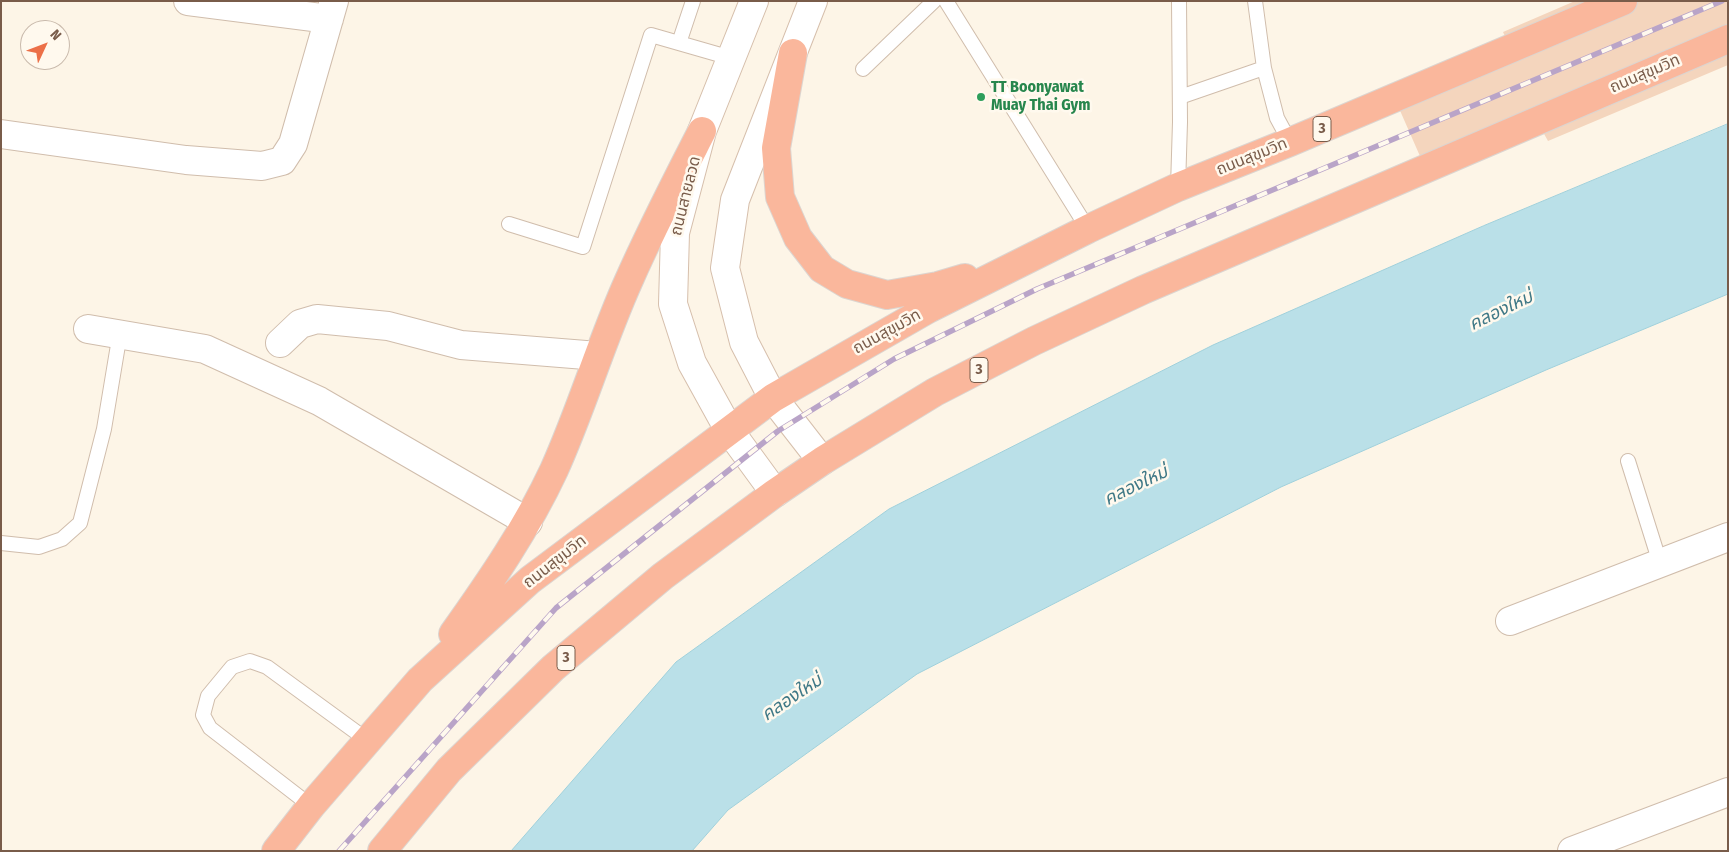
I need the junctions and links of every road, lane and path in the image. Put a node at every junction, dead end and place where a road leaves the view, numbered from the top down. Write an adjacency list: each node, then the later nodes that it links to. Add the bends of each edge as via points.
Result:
1 (188, 1): 10 (street)
2 (693, 1): 12 (lane)
3 (754, 1): 14 (street, ถนนสายลวด)
4 (812, 1): 13 (street)
5 (934, 1): 16 (lane)
6 (946, 1): 23 (lane)
7 (1179, 1): 17 (lane)
8 (1255, 1): 15 (lane)
9 (1623, 1): 20 (highway, ถนนสุขุมวิท / 3)
10 (331, 10): 19 (street, via 293,144 282,161 262,166 186,160)
11 (1728, 39): 31 (highway, ถนนสุขุมวิท / 3, via 1152,286 935,392)
12 (679, 43): 14 (lane); 22 (lane, via 651,35 583,247)
13 (793, 53): 24 (highway, via 776,148 780,197 798,238 822,269 847,284 887,295 938,286); 29 (street, via 735,200 725,268 744,342)
14 (731, 58): 18 (street, ถนนสายลวด)
15 (1264, 68): 17 (lane); 20 (lane, via 1277,118)
16 (863, 69)
17 (1180, 97): 21 (lane)
18 (702, 131): 28 (highway, via 628,281); 30 (street, ถนนสายลวด, via 675,233 673,304 692,364)
19 (1, 134)
20 (1290, 142): 21 (highway, ถนนสุขุมวิท / 3)
21 (1178, 187): 23 (highway, ถนนสุขุมวิท / 3)
22 (509, 224)
23 (1088, 228): 24 (highway, ถนนสุขุมวิท / 3)
24 (1022, 261): 29 (highway, ถนนสุขุมวิท / 3, via 922,313)
25 (88, 330): 26 (street)
26 (120, 334): 34 (street, via 214,353 319,402); 36 (lane, via 104,429 80,523 62,539 39,547)
27 (280, 342): 28 (street, via 300,324 317,319 388,326 461,345)
28 (598, 356): 34 (highway, via 574,423)
29 (773, 398): 30 (highway, ถนนสุขุมวิท / 3); 31 (street)
30 (729, 430): 33 (street, ถนนสายลวด); 39 (highway, ถนนสุขุมวิท / 3, via 530,580)
31 (822, 461): 33 (highway, ถนนสุขุมวิท / 3)
32 (1628, 461): 37 (lane)
33 (775, 493): 44 (highway, ถนนสุขุมวิท / 3, via 663,576 553,668 449,770)
34 (528, 522): 39 (highway)
35 (1728, 537): 37 (street)
36 (1, 543)
37 (1660, 563): 38 (street)
38 (1510, 621)
39 (420, 680): 40 (highway, ถนนสุขุมวิท / 3)
40 (368, 740): 42 (highway, ถนนสุขุมวิท / 3); 42 (lane, via 267,668 250,661 232,667 208,696 203,715 210,728)
41 (1728, 792): 45 (street)
42 (311, 806): 43 (highway, ถนนสุขุมวิท / 3)
43 (276, 851)
44 (382, 851)
45 (1572, 851)

